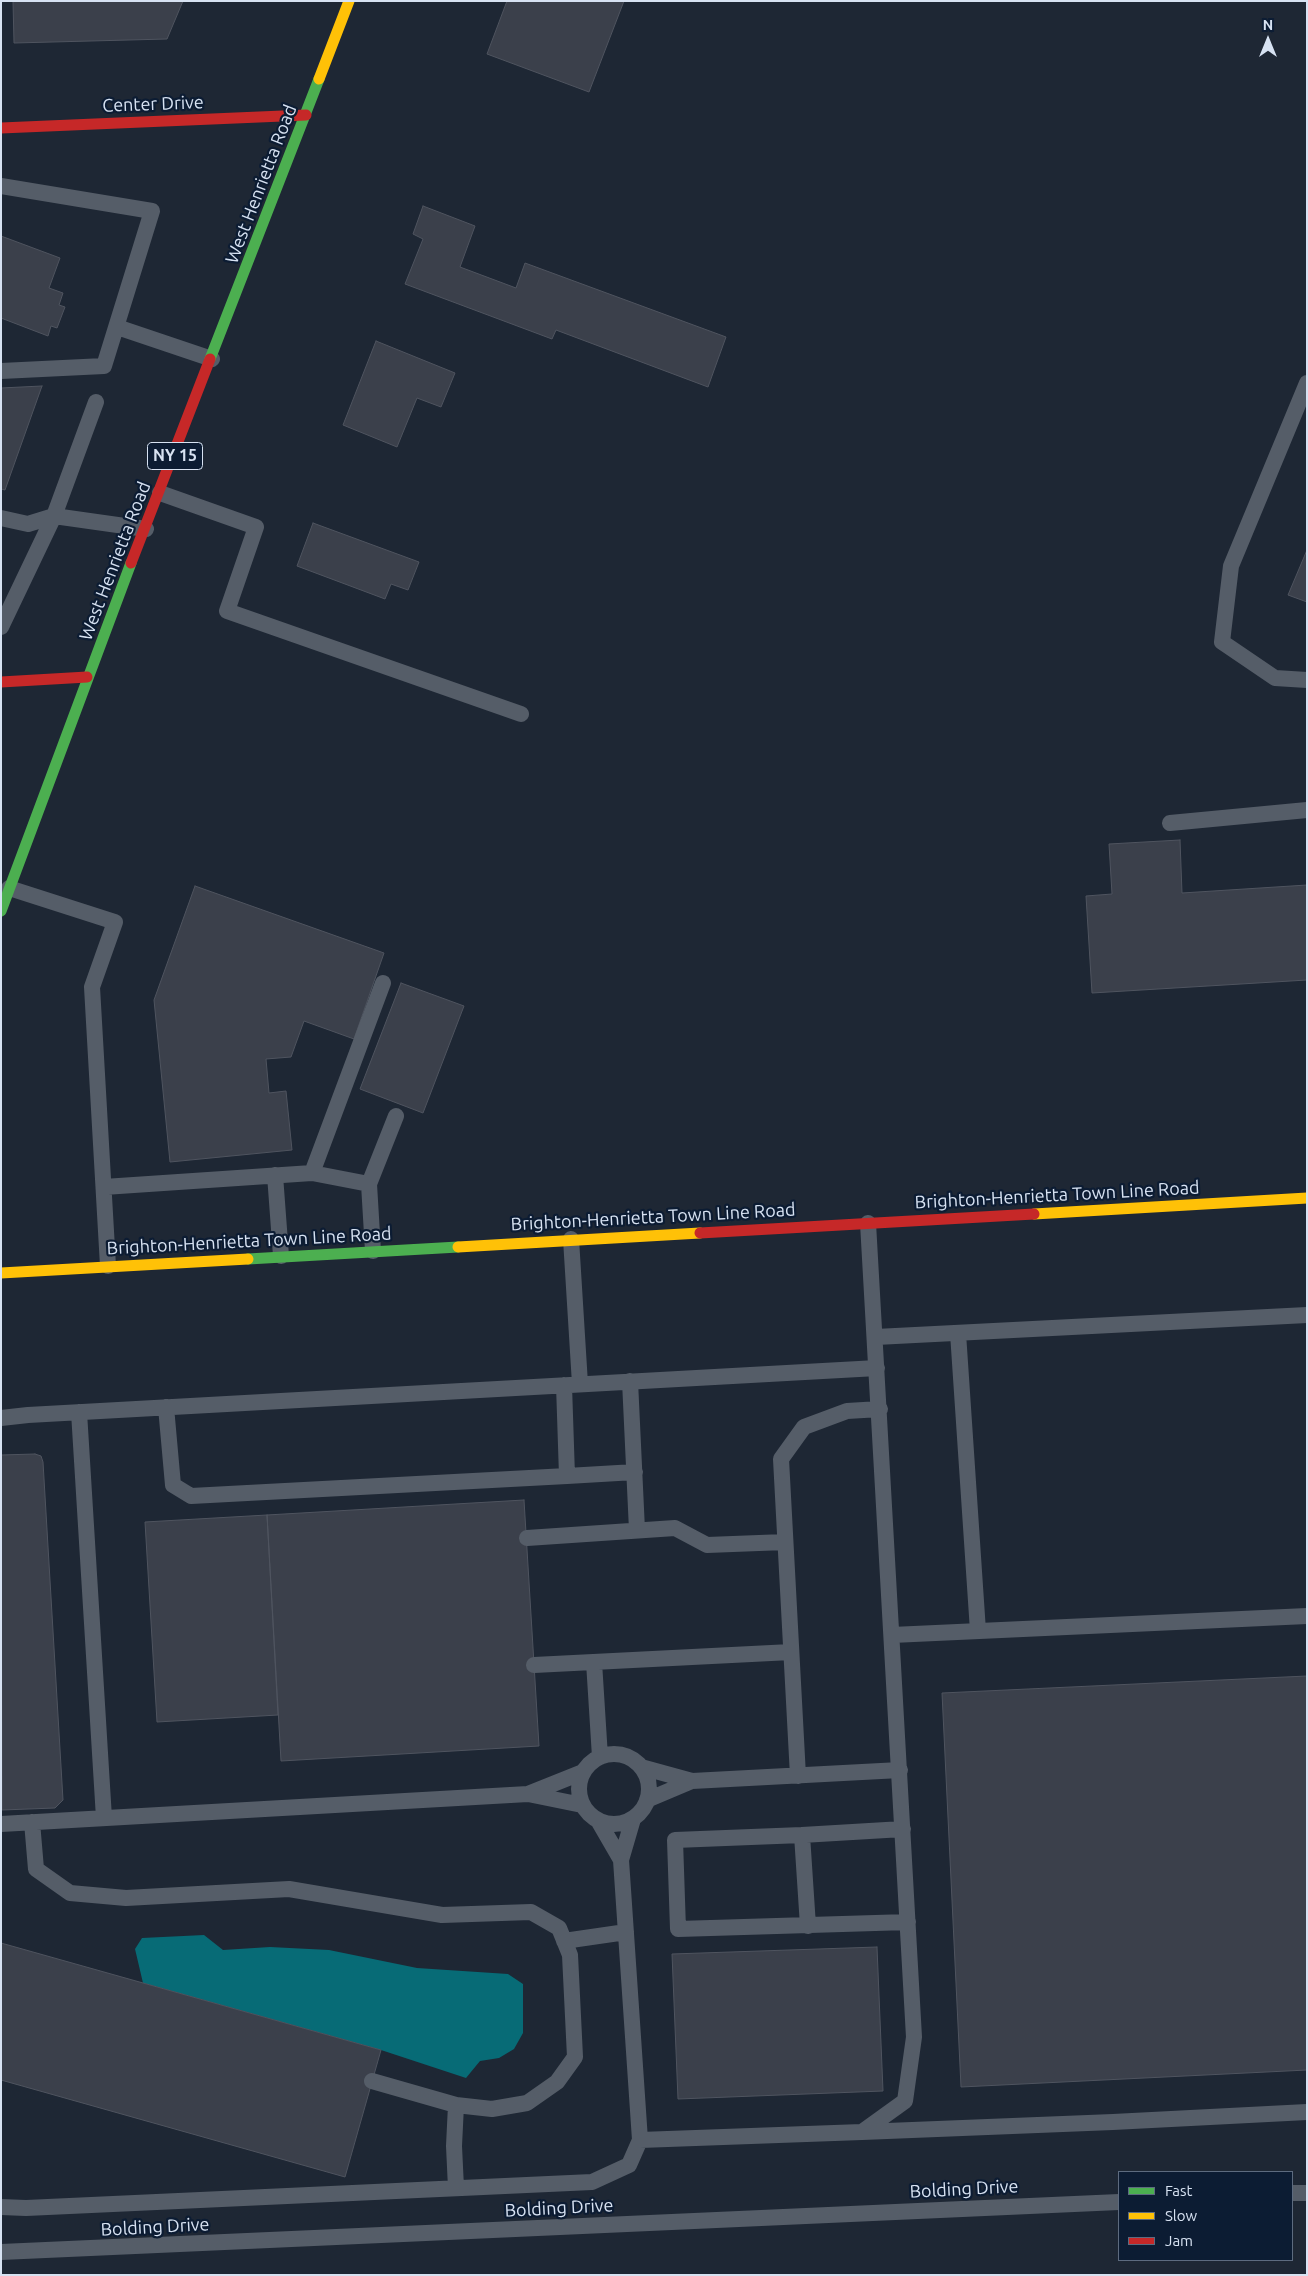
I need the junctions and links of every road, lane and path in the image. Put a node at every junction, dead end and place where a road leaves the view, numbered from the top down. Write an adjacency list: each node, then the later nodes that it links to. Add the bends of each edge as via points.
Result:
1 (349, 1): 2 (street, West Henrietta Road / NY 15)
2 (306, 115): 3 (street, Center Drive); 6 (street, West Henrietta Road / NY 15)
3 (1, 128)
4 (1, 186): 5 (lane, via 152,211)
5 (117, 327): 6 (lane); 7 (lane, via 104,366)
6 (212, 359): 10 (street, West Henrietta Road / NY 15)
7 (1, 370)
8 (1307, 383): 16 (lane, via 1231,566 1222,642 1275,678)
9 (96, 402): 11 (lane)
10 (160, 493): 13 (street, West Henrietta Road / NY 15); 18 (lane, via 256,527 227,611)
11 (54, 516): 12 (lane, via 28,524); 13 (lane); 14 (lane)
12 (1, 518)
13 (146, 529): 15 (street, West Henrietta Road / NY 15)
14 (1, 627)
15 (88, 677): 17 (street); 21 (street, West Henrietta Road / NY 15)
16 (1307, 680)
17 (1, 682)
18 (521, 714)
19 (1307, 810): 20 (lane)
20 (1170, 823)
21 (9, 888): 22 (street, West Henrietta Road / NY 15); 28 (lane, via 115,922 92,987)
22 (1, 911)
23 (383, 983): 25 (lane)
24 (396, 1116): 27 (lane)
25 (312, 1173): 26 (lane); 27 (lane)
26 (276, 1175): 28 (lane); 33 (lane)
27 (369, 1184): 32 (lane)
28 (104, 1187): 34 (lane)
29 (1307, 1198): 30 (street, Brighton-Henrietta Town Line Road)
30 (868, 1223): 31 (street, Brighton-Henrietta Town Line Road); 38 (lane)
31 (571, 1239): 32 (street, Brighton-Henrietta Town Line Road); 41 (lane)
32 (373, 1251): 33 (street, Brighton-Henrietta Town Line Road)
33 (281, 1256): 34 (street, Brighton-Henrietta Town Line Road)
34 (108, 1266): 35 (street, Brighton-Henrietta Town Line Road)
35 (1, 1273)
36 (1307, 1315): 37 (lane)
37 (958, 1332): 38 (lane); 52 (lane)
38 (876, 1337): 39 (lane)
39 (877, 1368): 40 (lane); 43 (lane)
40 (630, 1381): 41 (lane); 46 (lane)
41 (572, 1384): 42 (lane); 47 (lane)
42 (166, 1407): 44 (lane); 47 (lane, via 172,1485 191,1496)
43 (880, 1409): 50 (lane, via 847,1411 804,1427 780,1459); 53 (lane)
44 (79, 1412): 45 (lane); 66 (lane)
45 (1, 1418)
46 (635, 1472): 47 (lane); 48 (lane)
47 (567, 1476)
48 (638, 1530): 49 (lane); 50 (lane, via 675,1528 707,1545)
49 (527, 1538)
50 (785, 1542): 54 (lane)
51 (1307, 1616): 52 (lane)
52 (978, 1631): 53 (lane)
53 (892, 1635): 59 (lane)
54 (791, 1652): 55 (lane); 61 (lane)
55 (594, 1662): 56 (lane); 57 (lane)
56 (534, 1665)
57 (600, 1757): 58 (lane, via 622,1755); 60 (lane)
58 (641, 1767): 62 (lane); 64 (lane, via 647,1777)
59 (900, 1770): 61 (lane); 71 (lane)
60 (582, 1772): 63 (lane); 65 (lane, via 579,1783)
61 (798, 1776): 62 (lane)
62 (692, 1781): 64 (lane)
63 (528, 1794): 65 (lane); 66 (lane)
64 (648, 1800): 67 (lane)
65 (582, 1805): 69 (lane)
66 (104, 1818): 68 (lane)
67 (633, 1819): 69 (lane, via 622,1824); 73 (lane)
68 (32, 1822): 70 (lane); 77 (lane, via 36,1869 70,1893 126,1898 288,1889 442,1915 531,1912 558,1928)
69 (599, 1822): 73 (lane)
70 (1, 1824)
71 (903, 1830): 72 (lane); 74 (lane)
72 (802, 1836): 75 (lane); 75 (lane, via 674,1840 678,1930)
73 (621, 1860): 76 (lane)
74 (908, 1922): 75 (lane); 81 (lane, via 914,2037 905,2102)
75 (808, 1926)
76 (626, 1932): 77 (lane); 82 (lane)
77 (564, 1941): 79 (lane, via 570,1955 575,2057 557,2082 527,2103 492,2109)
78 (372, 2081): 79 (lane)
79 (456, 2105): 83 (lane)
80 (1307, 2112): 81 (lane)
81 (862, 2132): 82 (lane)
82 (640, 2140): 83 (lane, via 629,2165 592,2182)
83 (456, 2188): 87 (lane)
84 (1307, 2193): 85 (lane)
85 (1293, 2194)
86 (1118, 2202): 88 (lane, Bolding Drive)
87 (1, 2207)
88 (1, 2252)

